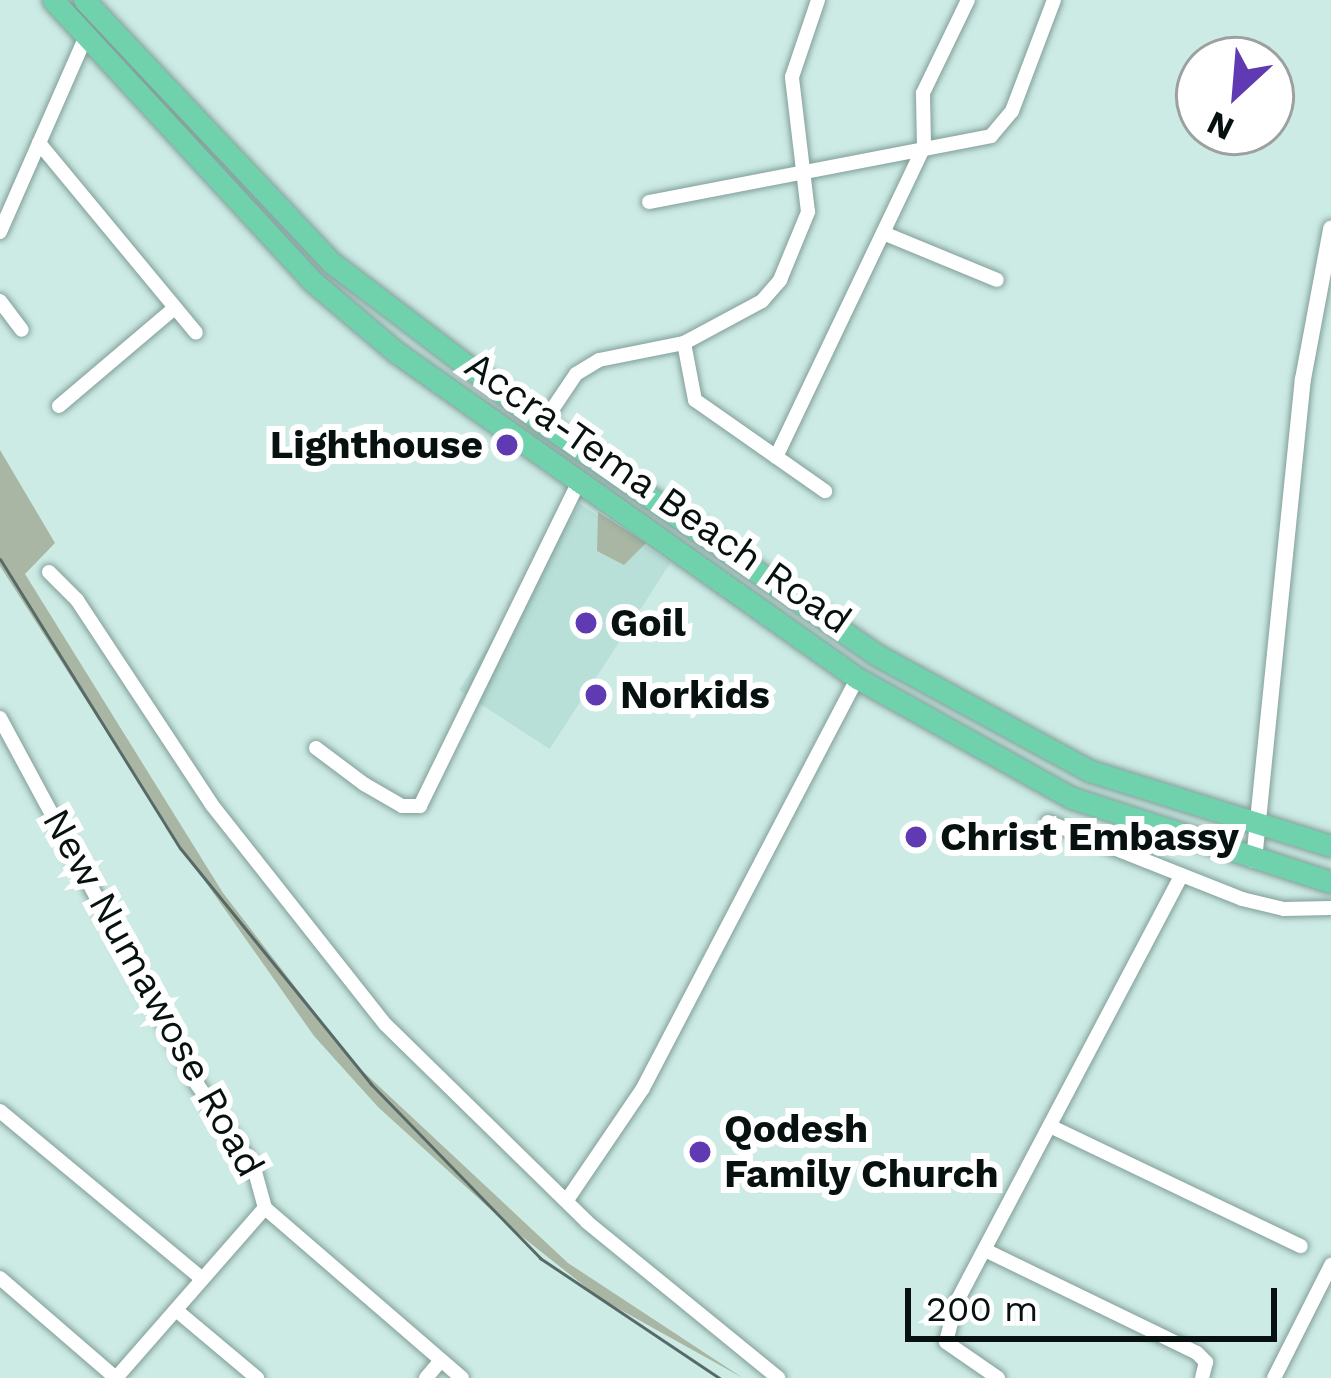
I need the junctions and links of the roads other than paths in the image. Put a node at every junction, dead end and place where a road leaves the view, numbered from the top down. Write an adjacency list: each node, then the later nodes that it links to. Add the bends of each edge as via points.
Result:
1 (53, 0): 6 (main road, Accra-Tema Beach Road)
2 (84, 0): 21 (main road, Accra-Tema Beach Road, via 285,220 415,330)
3 (818, 0): 9 (street, via 792,77)
4 (968, 0): 8 (street, via 923,92)
5 (1054, 0): 8 (street, via 1012,110 991,136)
6 (84, 41): 7 (street); 23 (main road, Accra-Tema Beach Road, via 311,280 396,352)
7 (39, 143): 12 (street); 16 (street)
8 (924, 147): 9 (street); 13 (street)
9 (805, 171): 10 (street); 19 (street, via 803,234 780,280 761,301)
10 (649, 202)
11 (1331, 229): 31 (street, via 1303,379)
12 (0, 232)
13 (883, 232): 14 (street); 22 (street)
14 (997, 280)
15 (0, 301): 17 (street)
16 (172, 310): 18 (street); 20 (street)
17 (22, 330)
18 (196, 333)
19 (683, 343): 21 (street, via 599,359 576,374); 22 (street, via 694,400)
20 (59, 406)
21 (543, 423): 26 (main road, Accra-Tema Beach Road)
22 (776, 457): 24 (street)
23 (579, 481): 27 (main road, Accra-Tema Beach Road); 29 (street, via 433,793 420,806 402,806)
24 (825, 491)
25 (49, 572): 39 (street, via 77,600 212,805 386,1025)
26 (875, 654): 27 (main road); 31 (main road, Accra-Tema Beach Road, via 1090,771)
27 (857, 678): 33 (main road, Accra-Tema Beach Road, via 1072,798); 39 (street, via 643,1088)
28 (0, 718): 40 (street, New Numawose Road, via 197,1084 254,1168)
29 (316, 748)
30 (1048, 822): 34 (street)
31 (1257, 827): 32 (main road, Accra-Tema Beach Road); 33 (street)
32 (1331, 846)
33 (1254, 860): 35 (main road, Accra-Tema Beach Road)
34 (1181, 877): 36 (street, via 1284,909); 38 (street)
35 (1331, 881)
36 (1331, 908)
37 (0, 1111): 45 (street)
38 (1050, 1126): 41 (street); 42 (street)
39 (567, 1200): 52 (street, via 680,1304)
40 (265, 1208): 45 (street); 47 (street)
41 (1301, 1246)
42 (987, 1251): 53 (street, via 956,1303 946,1342); 54 (street, via 1197,1353 1206,1361)
43 (1331, 1264): 55 (street)
44 (0, 1278): 48 (street)
45 (202, 1279): 46 (street)
46 (176, 1310): 48 (street); 49 (street)
47 (441, 1360): 50 (street); 51 (street)
48 (116, 1378)
49 (257, 1378)
50 (426, 1378)
51 (462, 1378)
52 (778, 1378)
53 (998, 1378)
54 (1202, 1378)
55 (1274, 1378)

